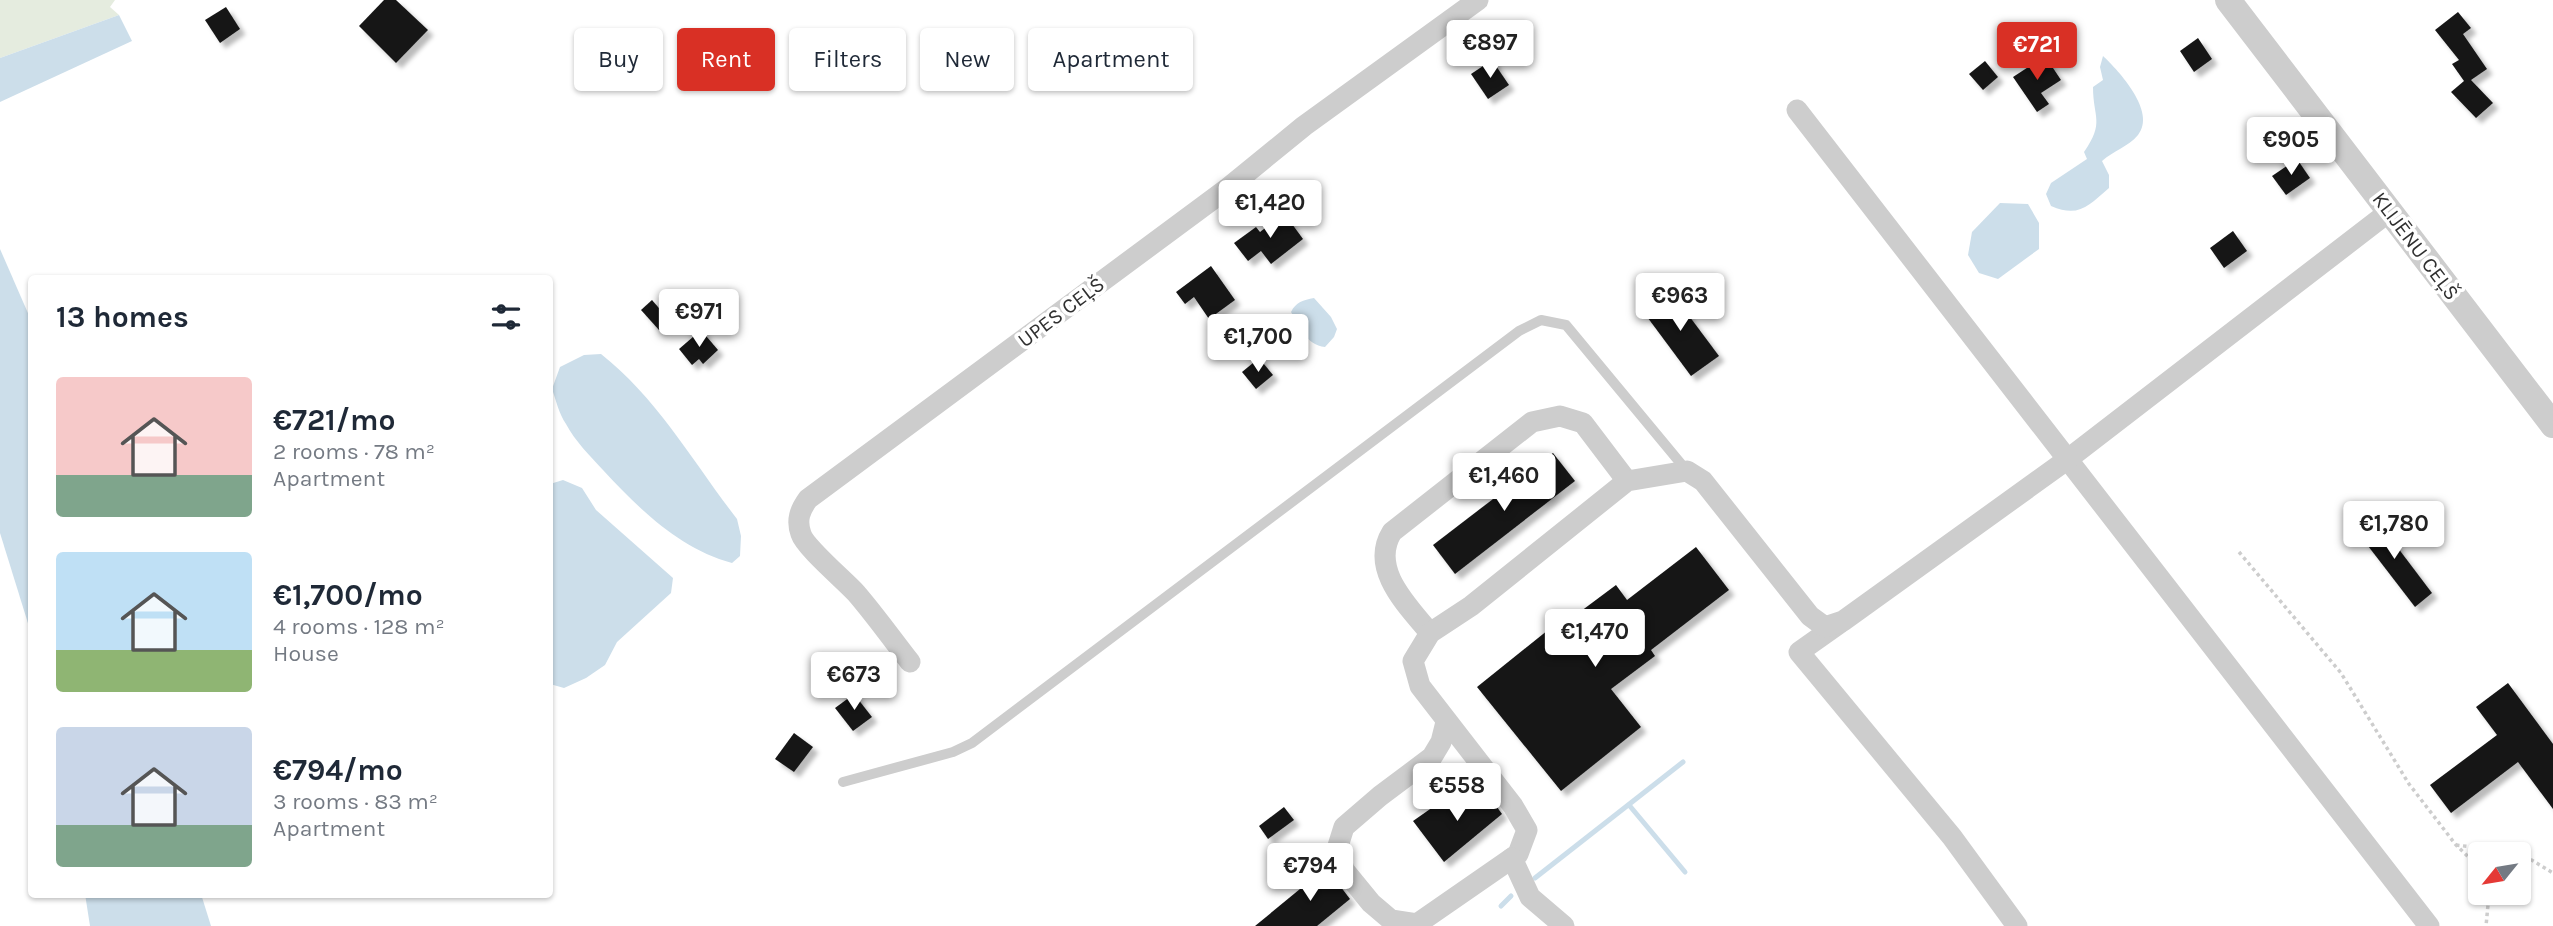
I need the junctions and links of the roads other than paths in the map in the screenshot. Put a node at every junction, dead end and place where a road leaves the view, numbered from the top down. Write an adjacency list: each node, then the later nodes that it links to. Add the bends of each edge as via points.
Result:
1 (1478, 0): 11 (street, UPES CEĻŠ, via 808,499 800,510 801,536 856,593)
2 (2228, 0): 4 (street, KLIJĒNU CEĻŠ)
3 (1797, 110): 6 (street)
4 (2390, 211): 5 (street, KLIJĒNU CEĻŠ); 6 (street)
5 (2553, 425)
6 (2068, 459): 9 (street); 17 (street)
7 (1687, 471): 8 (street); 9 (street, via 1703,481 1810,617 1825,627); 13 (lane, via 1566,325 1541,320 1519,331 972,743)
8 (1627, 481): 10 (street, via 1471,606); 10 (street, via 1583,423 1560,416 1532,422 1392,533 1386,543 1385,564 1391,584)
9 (1843, 621): 16 (street, via 1799,652 1952,837)
10 (1430, 633): 12 (street, via 1413,661 1420,686)
11 (910, 662)
12 (1446, 722): 14 (street, via 1527,830); 14 (street, via 1432,757 1344,827 1338,846 1344,870 1391,920 1417,924)
13 (843, 782)
14 (1512, 858): 15 (street, via 1530,897)
15 (1564, 926)
16 (2017, 926)
17 (2428, 926)

